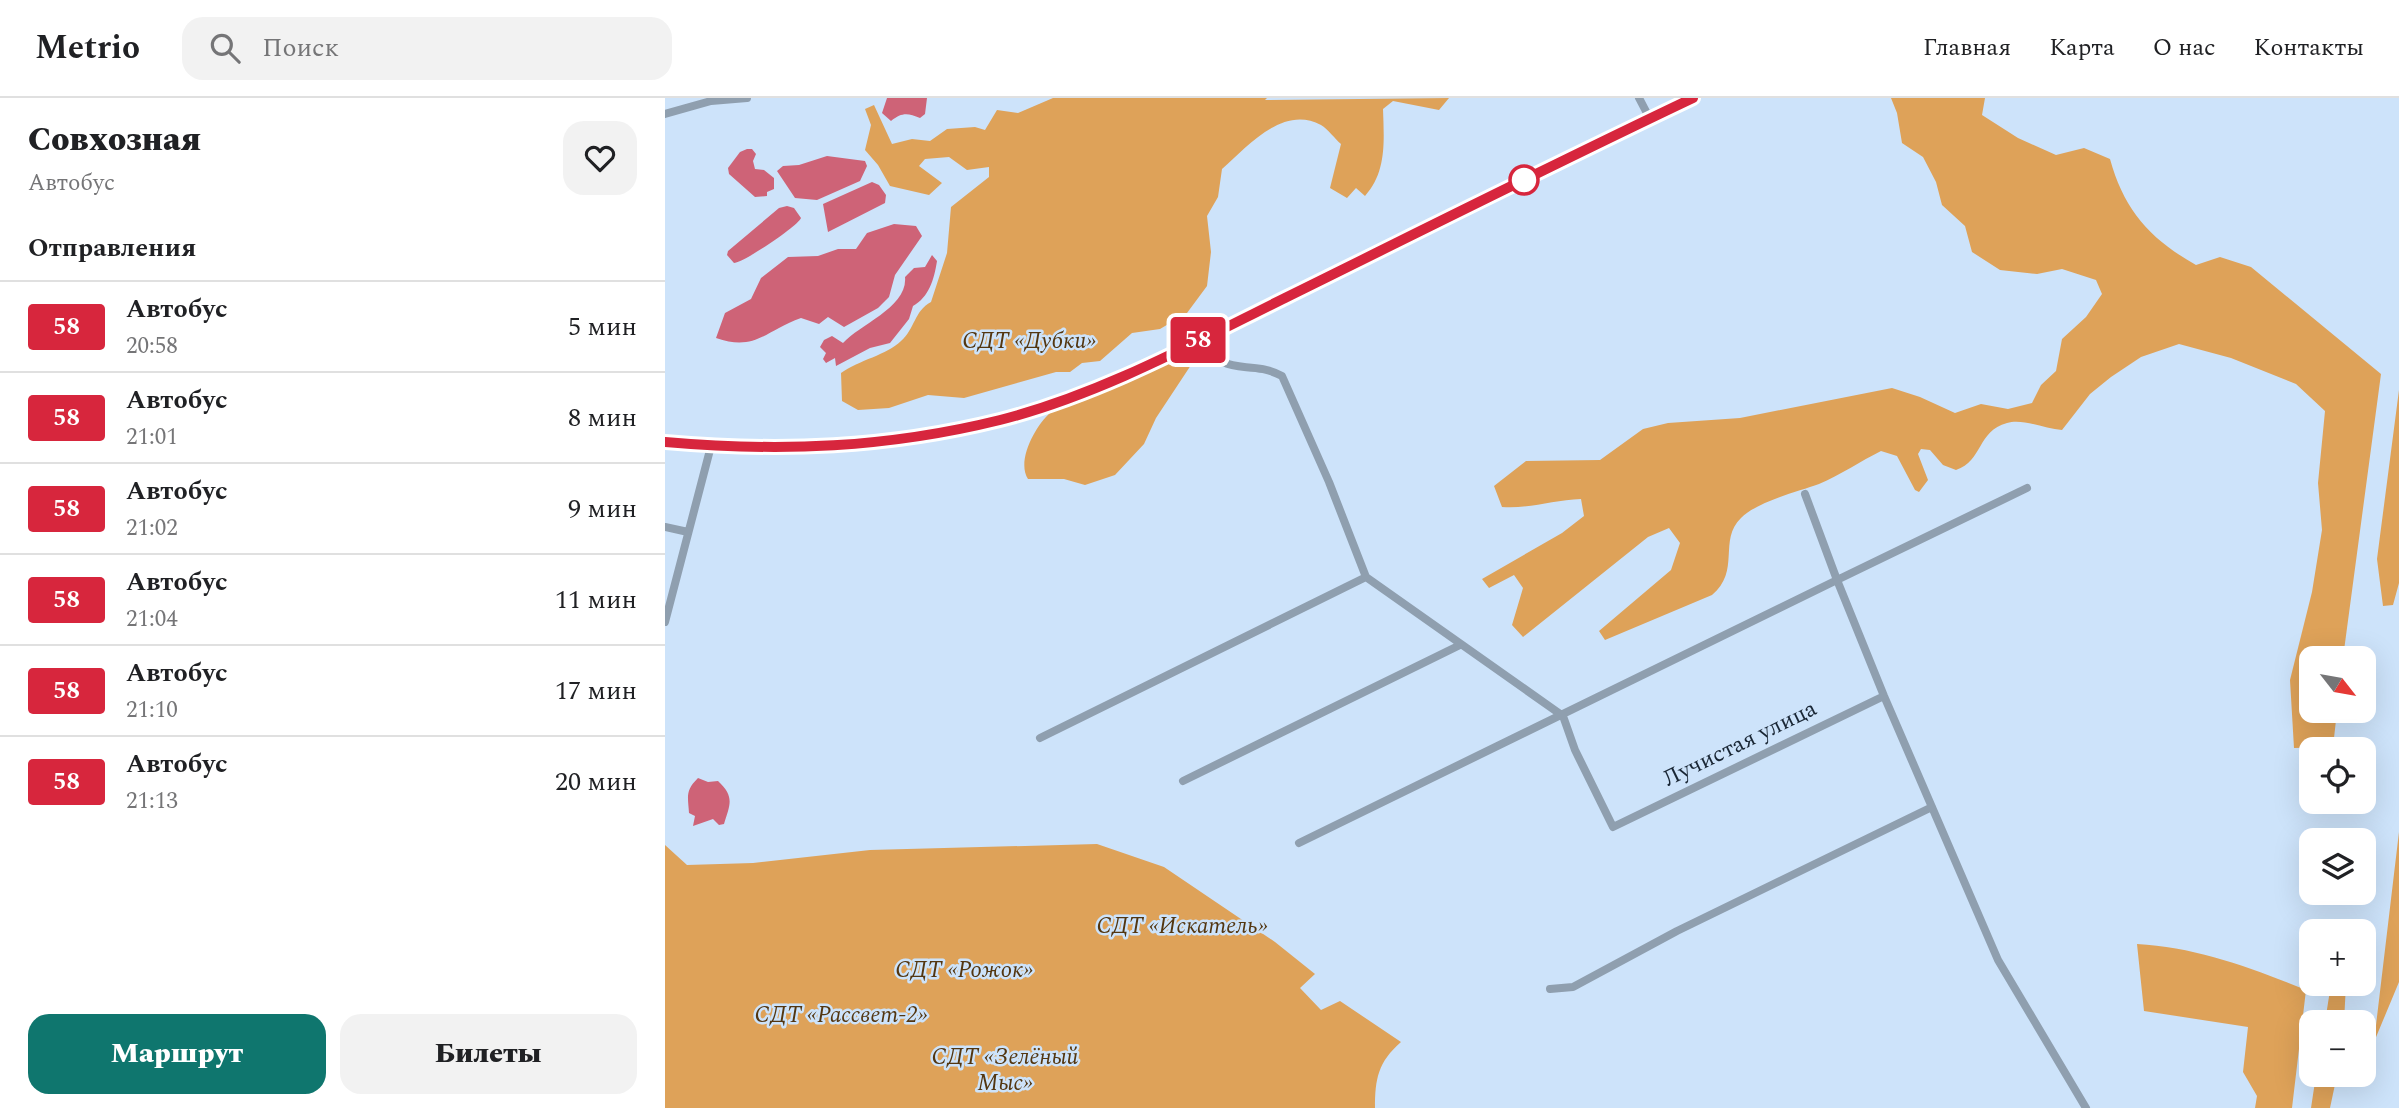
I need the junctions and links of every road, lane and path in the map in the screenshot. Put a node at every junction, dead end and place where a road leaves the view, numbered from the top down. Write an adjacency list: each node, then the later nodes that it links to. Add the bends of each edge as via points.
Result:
1 (747, 98): 4 (street)
2 (1639, 98): 5 (street)
3 (1693, 98): 5 (highway)
4 (665, 114)
5 (1650, 119): 6 (highway)
6 (1205, 337): 8 (highway, via 1090,388 1001,419 863,445); 13 (street, via 1220,362 1270,369 1285,380)
7 (665, 442): 8 (highway)
8 (711, 446): 12 (street)
9 (2027, 488): 14 (street)
10 (1805, 494): 14 (street)
11 (665, 527): 12 (street)
12 (688, 532): 15 (street)
13 (1366, 578): 16 (street); 19 (street)
14 (1837, 580): 17 (street); 18 (street)
15 (665, 622)
16 (1460, 645): 18 (street); 20 (street)
17 (1884, 696): 18 (street, Лучистая улица, via 1613,827); 21 (street)
18 (1563, 716): 22 (street)
19 (1040, 738)
20 (1184, 781)
21 (1932, 807): 23 (street, via 1573,987); 24 (street, via 1998,960)
22 (1299, 843)
23 (1550, 989)
24 (2085, 1108)

